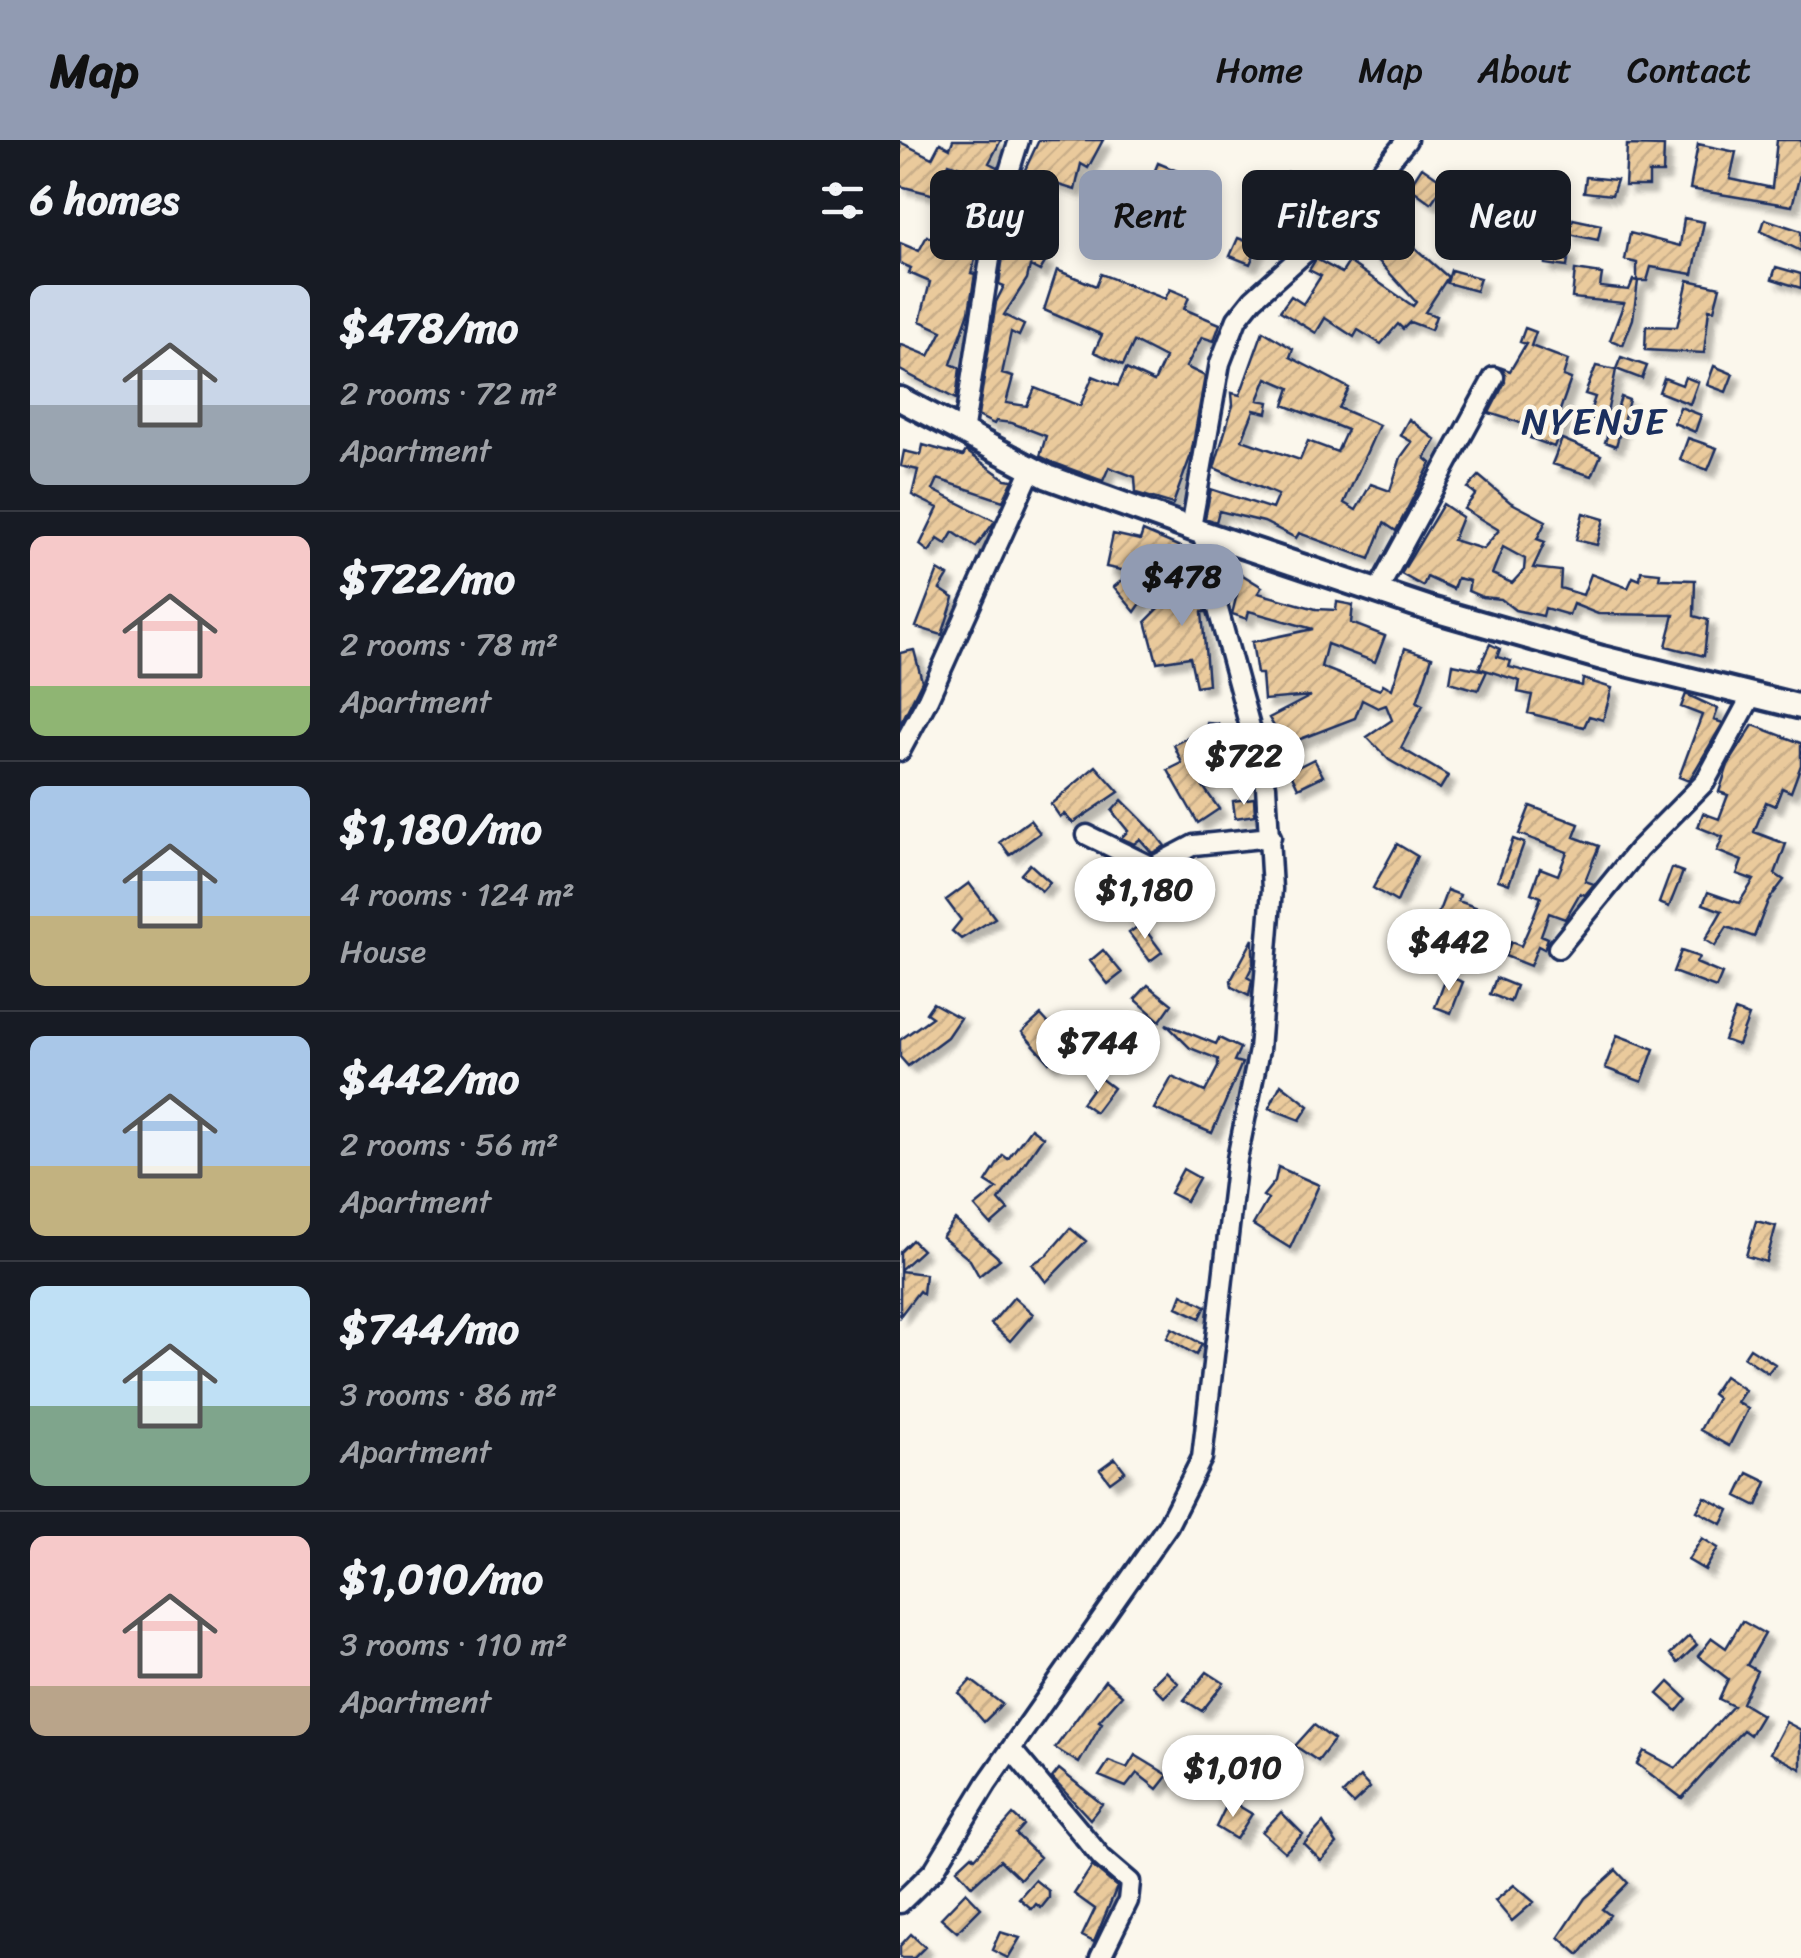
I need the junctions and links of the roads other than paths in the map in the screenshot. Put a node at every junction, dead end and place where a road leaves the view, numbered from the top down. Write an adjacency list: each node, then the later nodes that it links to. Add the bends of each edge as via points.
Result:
1 (1019, 140): 5 (street, via 998,207)
2 (1407, 140): 7 (street, via 1338,223 1238,319 1220,363)
3 (1494, 377): 8 (street)
4 (900, 399): 5 (street)
5 (963, 434): 6 (street)
6 (1032, 468): 7 (street); 11 (street)
7 (1197, 531): 8 (street); 13 (street, via 1266,786)
8 (1378, 592): 9 (street)
9 (1752, 695): 10 (street); 14 (street, via 1705,782 1638,850)
10 (1801, 707)
11 (900, 751)
12 (1087, 834): 13 (street, via 1152,867 1194,846)
13 (1271, 837): 15 (street, via 1260,1050 1237,1159 1202,1458 1168,1525)
14 (1558, 948)
15 (1010, 1749): 16 (street, via 934,1870); 17 (street, via 1130,1882 1128,1901)
16 (900, 1903)
17 (1100, 1958)

